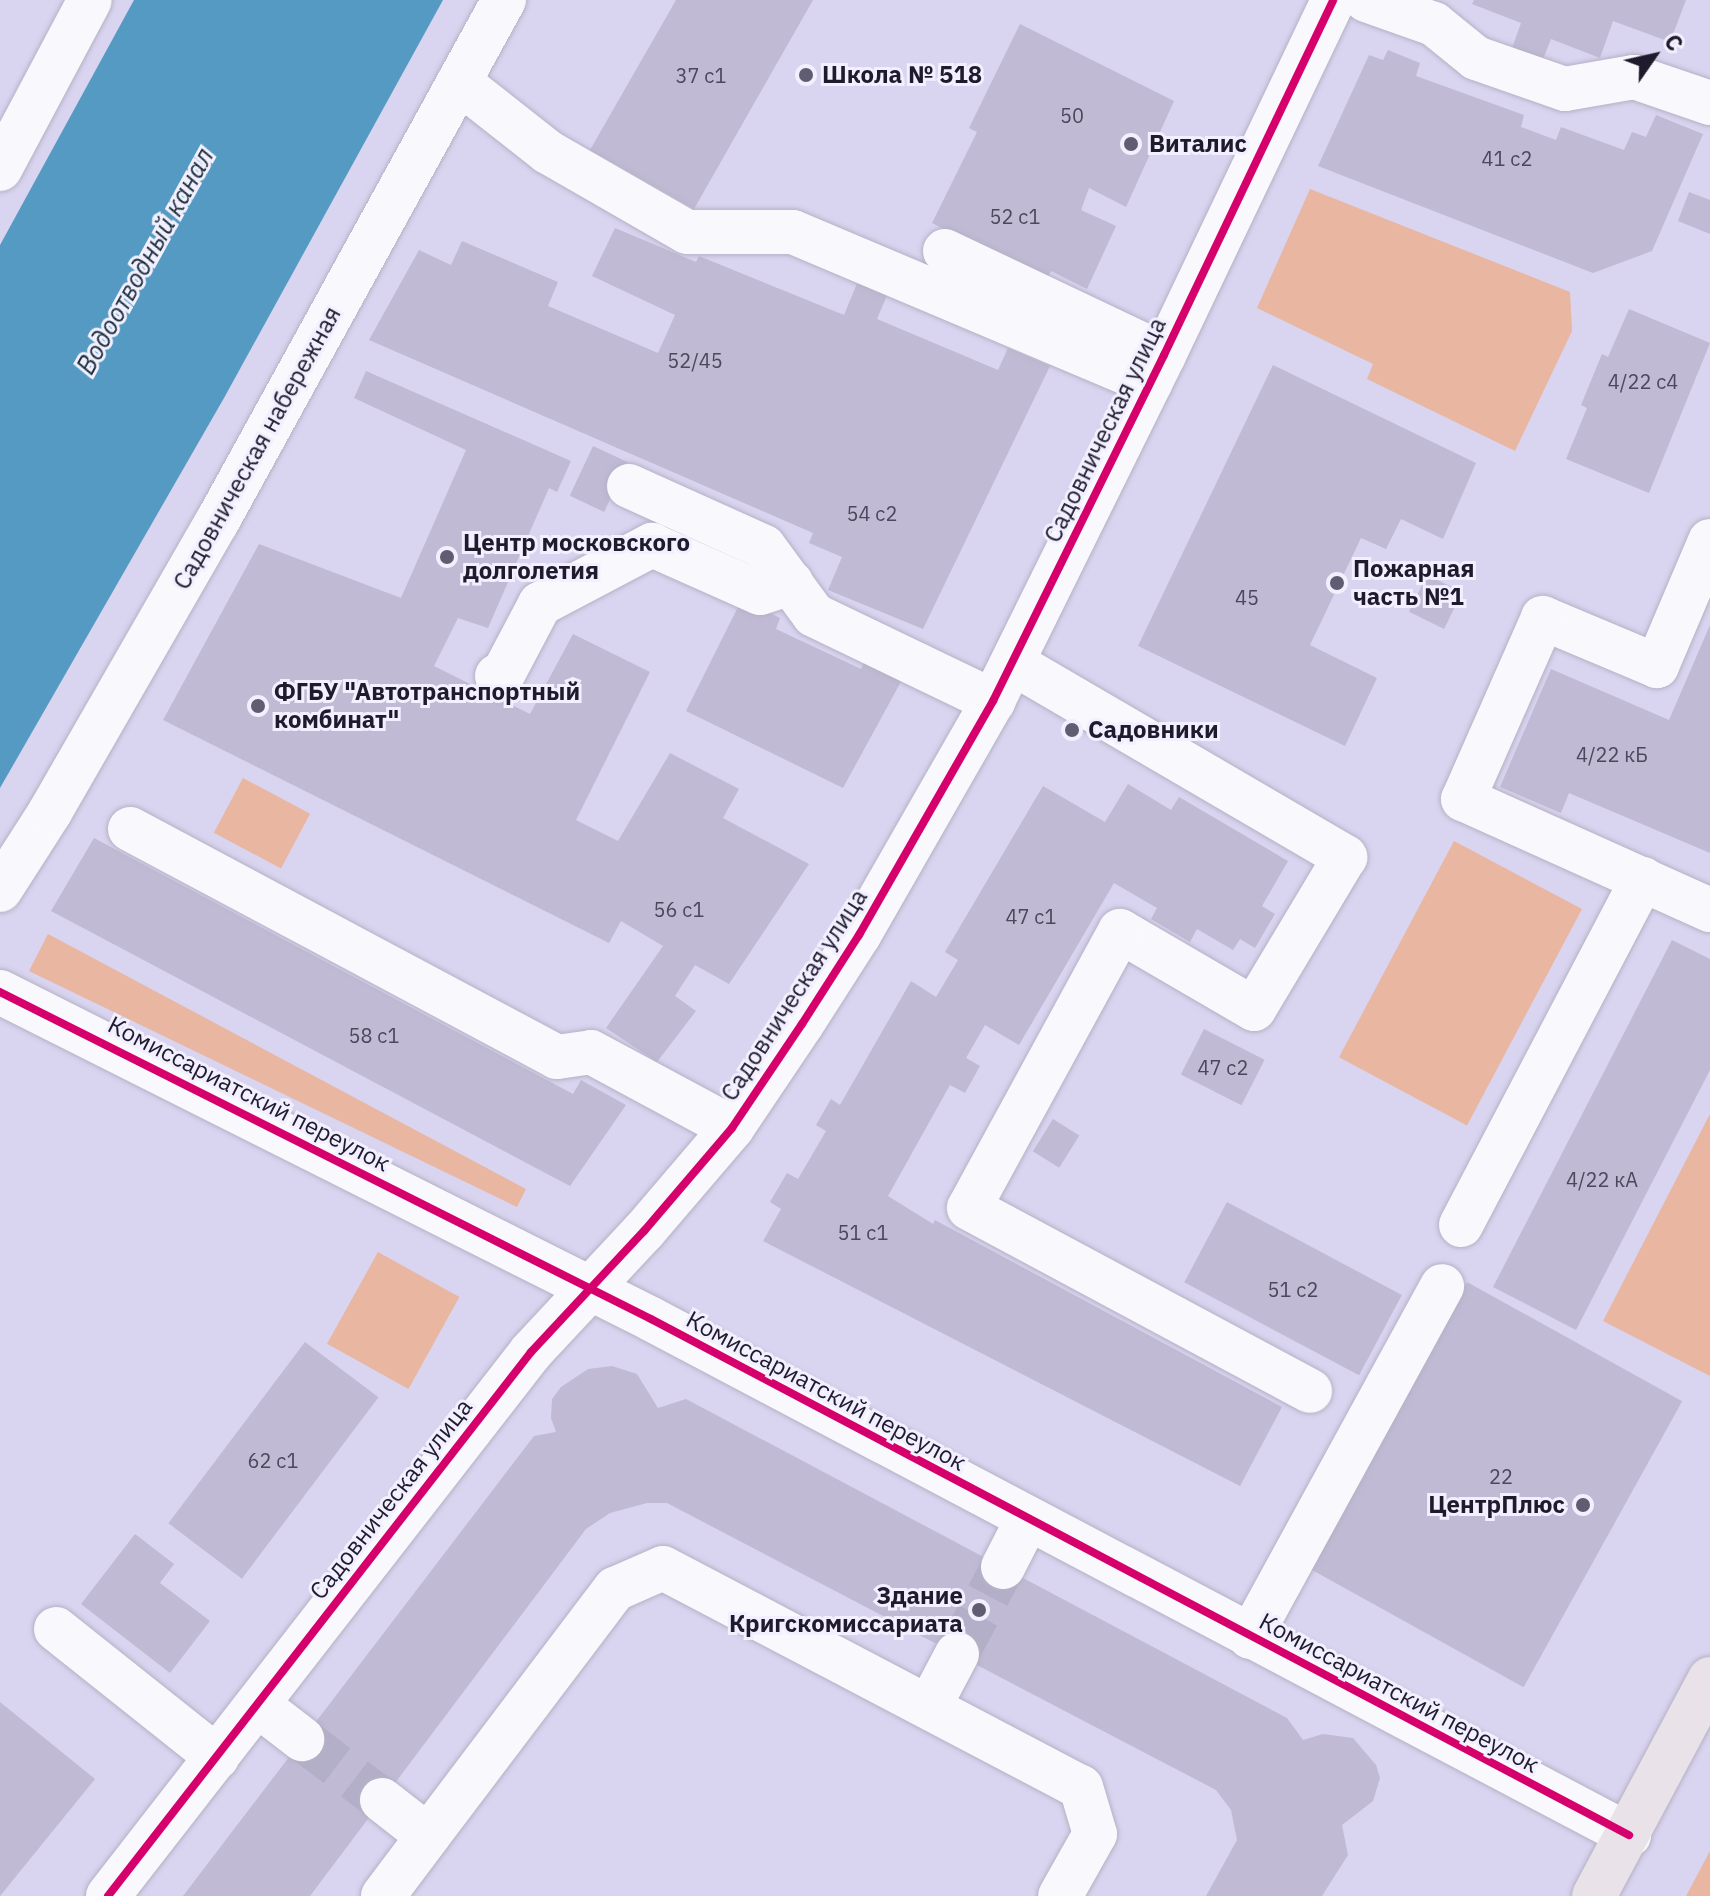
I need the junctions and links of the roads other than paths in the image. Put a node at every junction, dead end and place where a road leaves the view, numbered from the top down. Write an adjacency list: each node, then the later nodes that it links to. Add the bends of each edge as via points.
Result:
1 (90, 0): 7 (street)
2 (504, 0): 5 (street, Садовническая набережная)
3 (1333, 0): 9 (street, Садовническая улица)
4 (1366, 0): 6 (street, via 1434,24 1476,58 1565,89 1634,77)
5 (459, 82): 9 (street, via 548,152 687,232 793,232); 18 (street, Садовническая набережная, via 217,522)
6 (1710, 103)
7 (0, 169)
8 (945, 251): 9 (street)
9 (1157, 369): 13 (street, Садовническая улица)
10 (629, 486): 12 (street, via 764,547)
11 (1710, 541): 17 (street, via 1657,666 1543,618 1463,799)
12 (791, 583): 14 (street, via 760,593 652,545 540,604 501,678); 15 (street, via 814,615)
13 (1013, 663): 15 (street, Садовническая улица); 25 (street, via 1345,857 1254,1009 1120,931 969,1208)
14 (497, 676)
15 (993, 701): 21 (street, Садовническая улица, via 859,935)
16 (130, 829): 21 (street, via 557,1057 591,1052)
17 (1643, 879): 19 (street); 22 (street)
18 (0, 890)
19 (1710, 910)
20 (0, 992): 24 (street, Комиссариатский переулок)
21 (732, 1128): 24 (street, Садовническая улица)
22 (1461, 1225)
23 (1442, 1286): 29 (street)
24 (588, 1288): 26 (street, Комиссариатский переулок); 32 (street, Садовническая улица, via 531,1352)
25 (1310, 1391)
26 (1027, 1520): 27 (street); 29 (street, Комиссариатский переулок)
27 (1003, 1567)
28 (56, 1629): 35 (street)
29 (1250, 1637): 37 (street, Комиссариатский переулок)
30 (957, 1654): 33 (street)
31 (1710, 1679): 37 (main road)
32 (258, 1705): 34 (street); 35 (street, Садовническая улица)
33 (929, 1707): 38 (street, via 663,1568 615,1589); 41 (street, via 1081,1787 1095,1834)
34 (302, 1739)
35 (217, 1757): 39 (street, Садовническая улица)
36 (382, 1800): 38 (street)
37 (1629, 1835): 42 (main road)
38 (428, 1836): 40 (street)
39 (108, 1896)
40 (383, 1896)
41 (1060, 1896)
42 (1594, 1896)

